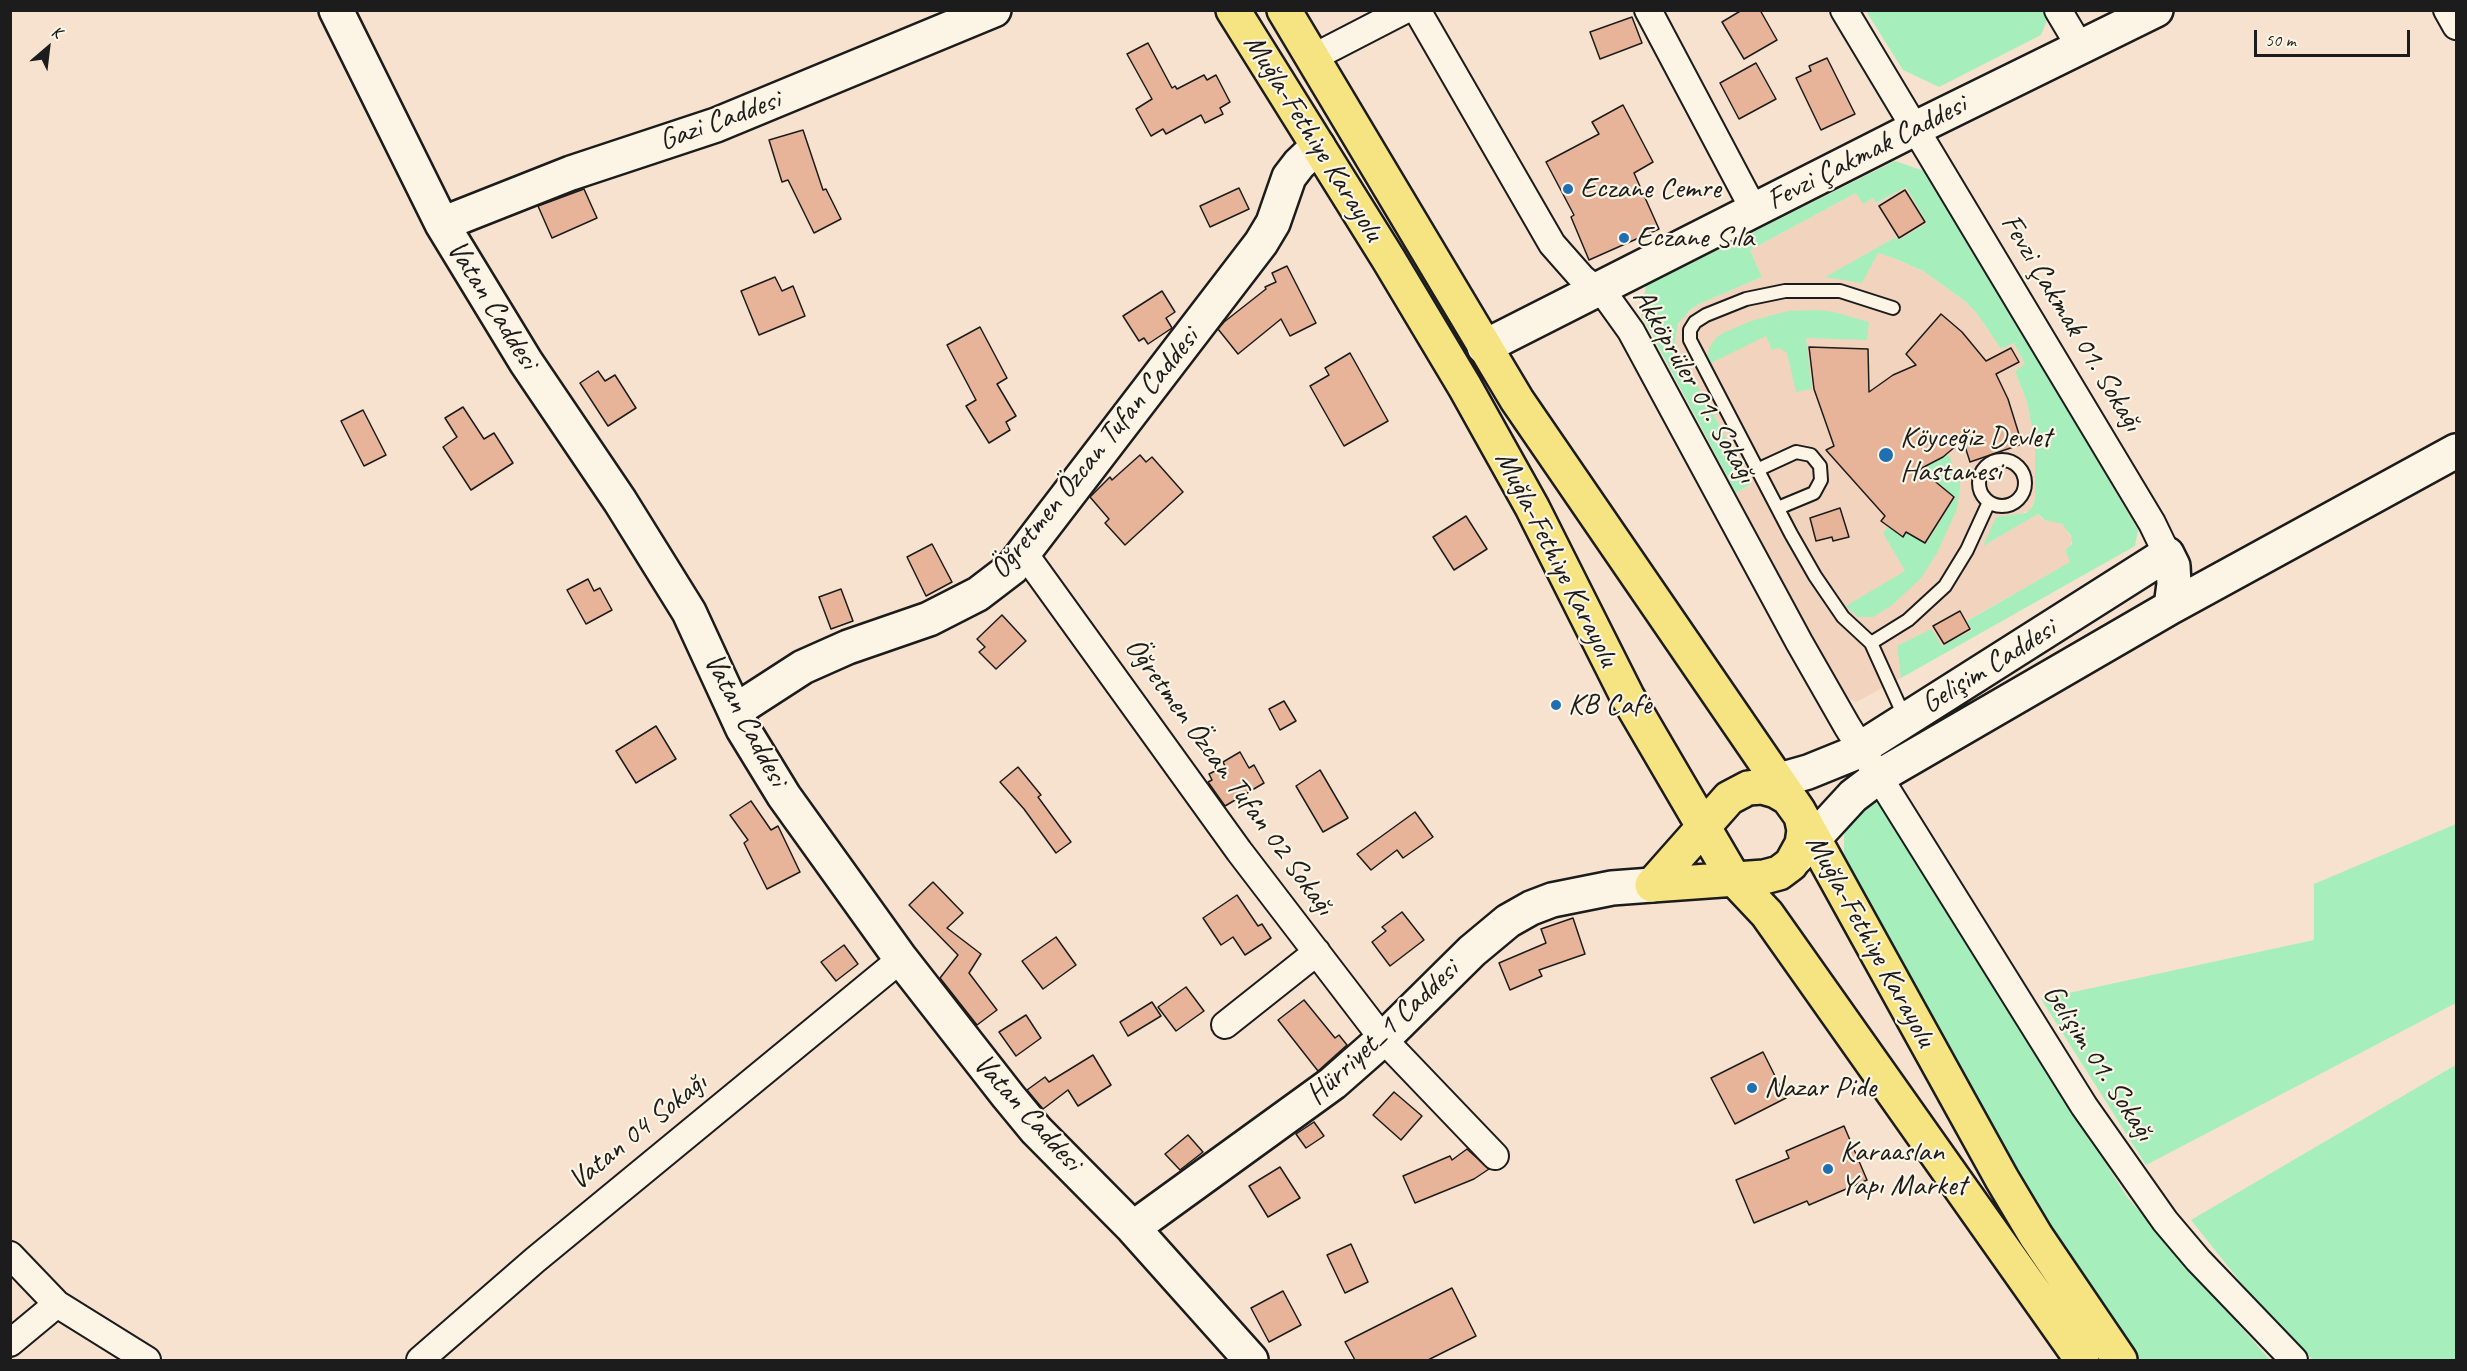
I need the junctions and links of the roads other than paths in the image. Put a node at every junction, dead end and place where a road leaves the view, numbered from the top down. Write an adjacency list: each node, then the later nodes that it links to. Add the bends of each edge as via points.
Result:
1 (336, 10): 18 (street, Vatan Caddesi)
2 (994, 10): 18 (street, Gazi Caddesi, via 726,122 571,173)
3 (1233, 10): 16 (highway, Muğla-Fethiye Karayolu)
4 (1284, 10): 14 (highway, Muğla-Fethiye Karayolu)
5 (1405, 10): 14 (street)
6 (1417, 10): 19 (street, Akköprüler 01. Sokağı, via 1552,244)
7 (1648, 10): 17 (street)
8 (1844, 10): 15 (street, Fevzi Çakmak 01. Sokağı)
9 (2058, 10): 13 (street)
10 (2156, 10): 13 (street, Fevzi Çakmak Caddesi)
11 (2447, 10): 12 (street)
12 (2457, 26)
13 (2080, 47): 15 (street, Fevzi Çakmak Caddesi)
14 (1312, 58): 21 (highway, Muğla-Fethiye Karayolu)
15 (1916, 128): 17 (street, Fevzi Çakmak Caddesi); 27 (street, Fevzi Çakmak 01. Sokağı)
16 (1317, 146): 26 (street, Öğretmen Özcan Tufan Caddesi, via 1289,177 1273,223 1261,243); 36 (highway, Muğla-Fethiye Karayolu, via 1389,260 1532,507 1627,696)
17 (1754, 210): 19 (street, Fevzi Çakmak Caddesi)
18 (442, 224): 30 (street, Vatan Caddesi, via 526,362 689,612)
19 (1597, 290): 21 (street, Fevzi Çakmak Caddesi); 32 (street, Akköprüler 01. Sokağı, via 1621,314 1631,331)
20 (1893, 308): 23 (lane, via 1840,291 1801,290 1746,299 1695,322 1690,340)
21 (1484, 347): 34 (highway, Muğla-Fethiye Karayolu)
22 (2457, 451): 28 (street, Gelişim Caddesi)
23 (1757, 470): 25 (lane); 25 (lane, via 1796,452 1811,455 1820,466 1821,480 1814,492)
24 (1989, 502): 29 (lane, via 1945,586 1908,620)
25 (1778, 508): 29 (lane, via 1843,617)
26 (1024, 553): 30 (street, Öğretmen Özcan Tufan Caddesi, via 1012,568 978,594 929,619 803,667); 38 (street, Öğretmen Özcan Tufan 02 Sokağı, via 1239,851)
27 (2167, 554): 28 (street, via 2173,566); 31 (street, Gelişim Caddesi)
28 (2171, 607): 33 (street, Gelişim Caddesi)
29 (1871, 643): 31 (lane)
30 (735, 711): 39 (street, Vatan Caddesi, via 784,795)
31 (1906, 719): 32 (street, Gelişim Caddesi)
32 (1860, 748): 33 (street, Akköprüler 01. Sokağı); 34 (street, Gelişim Caddesi, via 1829,764)
33 (1878, 777): 35 (street, Gelişim Caddesi, via 1853,796); 52 (street, Gelişim 01. Sokağı, via 2134,1181 2198,1260)
34 (1766, 784): 35 (highway, Muğla-Fethiye Karayolu, via 1798,810); 36 (highway, via 1735,794)
35 (1805, 848): 36 (highway, via 1779,873); 51 (highway, Muğla-Fethiye Karayolu, via 2036,1236)
36 (1727, 849): 37 (highway); 37 (highway); 50 (highway, Muğla-Fethiye Karayolu, via 1767,914)
37 (1652, 885): 41 (street, Hürriyet_1 Caddesi, via 1570,896 1516,916 1472,951)
38 (1317, 952): 40 (street); 41 (street, Öğretmen Özcan Tufan 02 Sokağı)
39 (901, 959): 43 (street, Vatan Caddesi, via 1036,1130); 48 (street, Vatan 04 Sokağı, via 535,1260)
40 (1225, 1025)
41 (1383, 1039): 42 (street, Öğretmen Özcan Tufan 02 Sokağı); 43 (street, Hürriyet_1 Caddesi, via 1310,1102)
42 (1495, 1156)
43 (1133, 1228): 49 (street, Vatan Caddesi)
44 (10, 1255): 45 (street)
45 (57, 1304): 46 (street); 47 (street)
46 (10, 1343)
47 (147, 1360)
48 (420, 1360)
49 (1251, 1360)
50 (2082, 1360)
51 (2120, 1360)
52 (2294, 1360)

